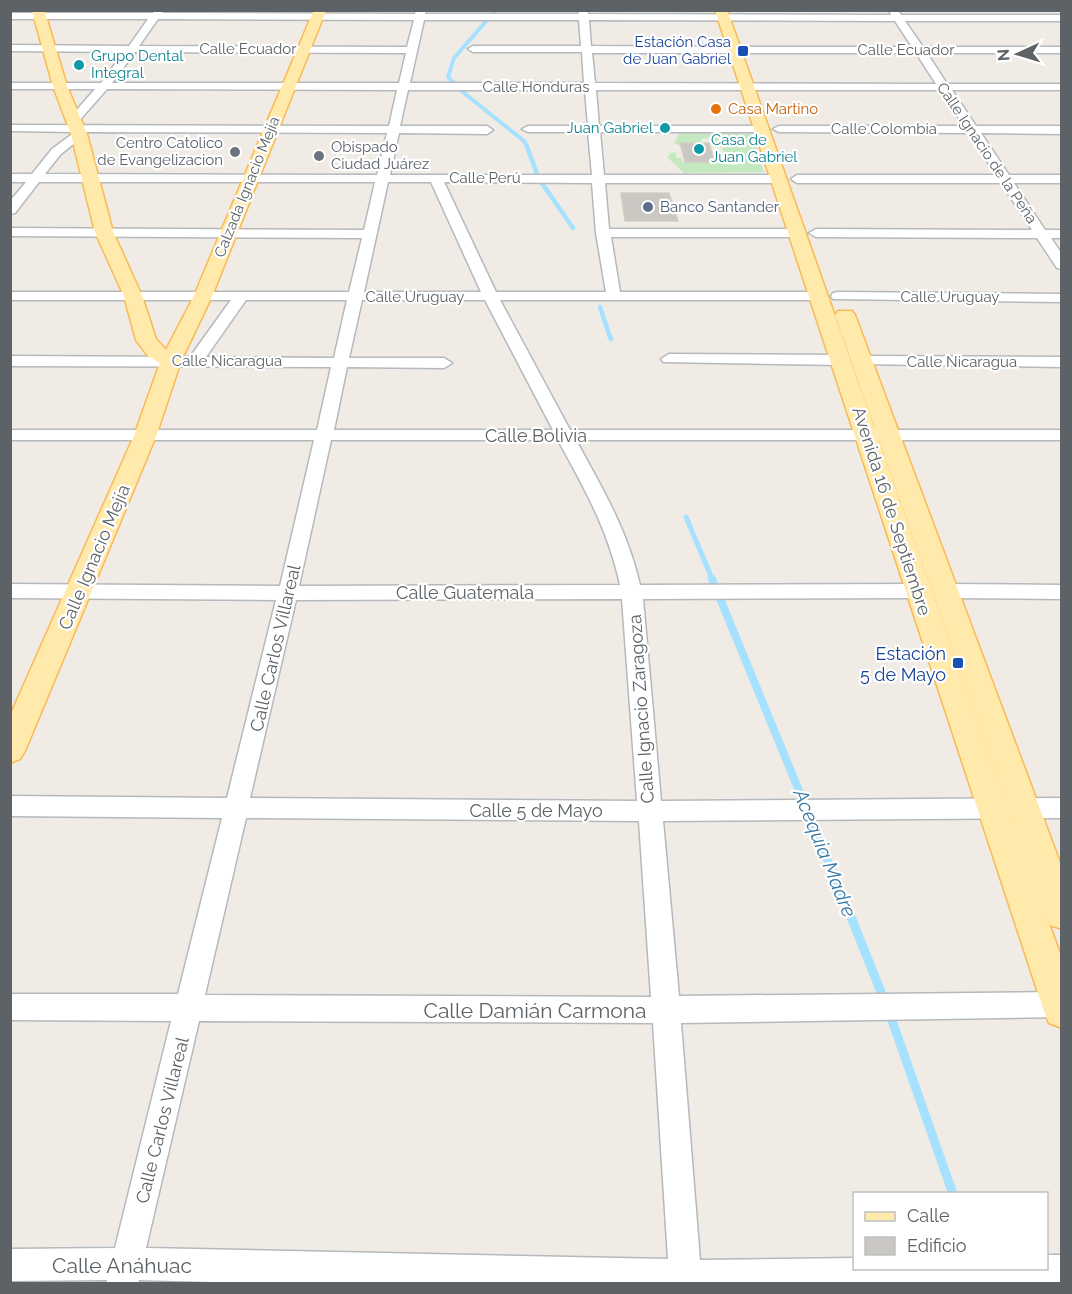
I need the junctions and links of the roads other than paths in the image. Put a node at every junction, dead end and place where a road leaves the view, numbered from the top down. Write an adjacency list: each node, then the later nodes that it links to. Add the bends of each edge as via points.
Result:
1 (39, 13): 2 (street); 8 (street); 11 (main road)
2 (157, 14): 3 (street); 12 (street)
3 (319, 14): 4 (street); 15 (main road, Calzada Ignacio Mejía)
4 (420, 14): 5 (street, via 479,18); 16 (street, Calle Carlos Villareal)
5 (583, 14): 6 (street); 14 (street)
6 (730, 14): 7 (street); 17 (main road, Avenida 16 de Septiembre)
7 (895, 14): 9 (street); 18 (street, Calle Ignacio de la Peña)
8 (10, 16)
9 (1062, 18)
10 (10, 48): 11 (street, Calle Ecuador)
11 (48, 48): 12 (street, Calle Ecuador); 21 (main road)
12 (133, 49): 15 (street, Calle Ecuador); 22 (street)
13 (473, 49): 14 (street, Calle Ecuador)
14 (586, 49): 17 (street, Calle Ecuador); 25 (street)
15 (304, 50): 16 (street, Calle Ecuador); 23 (main road, Calzada Ignacio Mejía)
16 (412, 50): 24 (street, Calle Carlos Villareal)
17 (742, 50): 18 (street, Calle Ecuador); 26 (main road, Avenida 16 de Septiembre)
18 (919, 50): 19 (street, Calle Ecuador); 27 (street, Calle Ignacio de la Peña)
19 (1062, 50)
20 (10, 86): 21 (street, Calle Honduras)
21 (60, 86): 22 (street, Calle Honduras); 29 (main road)
22 (104, 86): 23 (street, Calle Honduras); 29 (street)
23 (288, 86): 24 (street, Calle Honduras); 31 (main road, Calzada Ignacio Mejía)
24 (404, 87): 25 (street, Calle Honduras); 32 (street, Calle Carlos Villareal)
25 (589, 87): 26 (street, Calle Honduras); 34 (street)
26 (756, 87): 27 (street, Calle Honduras); 35 (main road, Avenida 16 de Septiembre)
27 (944, 87): 28 (street, Calle Honduras); 37 (street, Calle Ignacio de la Peña)
28 (1062, 87)
29 (76, 128): 30 (street); 31 (street); 39 (main road); 41 (street)
30 (10, 129)
31 (271, 129): 32 (street); 42 (main road, Calzada Ignacio Mejía)
32 (394, 129): 36 (street); 43 (street, Calle Carlos Villareal)
33 (528, 129): 34 (street, Calle Colombia)
34 (593, 129): 35 (street, Calle Colombia); 45 (street)
35 (771, 129): 37 (street, Calle Colombia); 46 (main road, Avenida 16 de Septiembre)
36 (487, 130)
37 (972, 130): 38 (street, Calle Colombia); 47 (street, Calle Ignacio de la Peña)
38 (1062, 130)
39 (89, 177): 41 (street, Calle Perú); 42 (street, Calle Perú); 51 (main road)
40 (10, 178): 41 (street, Calle Perú)
41 (34, 178): 49 (street)
42 (249, 178): 43 (street, Calle Perú); 52 (main road, Calzada Ignacio Mejía)
43 (383, 178): 44 (street, Calle Perú); 55 (street, Calle Carlos Villareal)
44 (436, 178): 45 (street, Calle Perú); 65 (street, Calle Ignacio Zaragoza)
45 (597, 178): 46 (street, Calle Perú); 53 (street)
46 (788, 179): 47 (street, Calle Perú); 54 (main road, Avenida 16 de Septiembre)
47 (1004, 179): 48 (street, Calle Perú); 57 (street, Calle Ignacio de la Peña)
48 (1062, 179)
49 (10, 210)
50 (10, 232): 51 (street)
51 (104, 232): 52 (street); 60 (main road)
52 (228, 232): 55 (street); 61 (main road, Calzada Ignacio Mejía)
53 (603, 233): 54 (street); 66 (street)
54 (807, 233): 57 (street); 63 (main road, Avenida 16 de Septiembre)
55 (371, 234): 64 (street, Calle Carlos Villareal)
56 (1062, 234): 57 (street)
57 (1042, 235): 58 (street, Calle Ignacio de la Peña)
58 (1062, 265)
59 (10, 296): 60 (street, Calle Uruguay)
60 (133, 296): 61 (street, Calle Uruguay); 70 (main road, via 146,340 155,352)
61 (203, 296): 62 (street, Calle Uruguay); 70 (main road, Calzada Ignacio Mejía)
62 (242, 296): 64 (street, Calle Uruguay); 70 (street)
63 (829, 296): 66 (street, Calle Uruguay); 67 (street, Calle Uruguay); 71 (main road, Avenida 16 de Septiembre)
64 (356, 297): 65 (street, Calle Uruguay); 72 (street, Calle Carlos Villareal)
65 (491, 297): 66 (street, Calle Uruguay); 76 (street, Calle Ignacio Zaragoza)
66 (602, 297)
67 (1062, 298)
68 (669, 360): 71 (street, Calle Nicaragua)
69 (10, 361): 70 (street, Calle Nicaragua)
70 (183, 361): 72 (street, Calle Nicaragua); 79 (main road, Calle Ignacio Mejía)
71 (852, 361): 73 (street, Calle Nicaragua); 77 (main road, Avenida 16 de Septiembre)
72 (341, 362): 74 (street, Calle Nicaragua); 80 (street, Calle Carlos Villareal)
73 (1062, 362)
74 (444, 363)
75 (10, 435): 79 (street, Calle Bolivia)
76 (563, 435): 77 (street, Calle Bolivia); 80 (street, Calle Bolivia); 87 (street, Calle Ignacio Zaragoza, via 609,519 622,550)
77 (878, 435): 78 (street, Calle Bolivia); 83 (main road, Avenida 16 de Septiembre); 84 (main road, Avenida 16 de Septiembre)
78 (1062, 435)
79 (145, 436): 80 (street, Calle Bolivia); 82 (main road, Calle Ignacio Mejía)
80 (324, 436): 85 (street, Calle Carlos Villareal)
81 (10, 591): 82 (street, Calle Guatemala)
82 (79, 591): 85 (street, Calle Guatemala); 88 (main road, Calle Ignacio Mejía)
83 (919, 591): 87 (street, Calle Guatemala); 91 (main road, Avenida 16 de Septiembre)
84 (945, 591): 86 (street); 92 (main road, Avenida 16 de Septiembre)
85 (288, 592): 87 (street, Calle Guatemala); 90 (street, Calle Carlos Villareal)
86 (1062, 592)
87 (632, 593): 94 (street, Calle Ignacio Zaragoza)
88 (10, 751)
89 (10, 806): 90 (street, Calle 5 de Mayo)
90 (237, 808): 94 (street, Calle 5 de Mayo); 98 (street, Calle Carlos Villareal)
91 (993, 808): 92 (street, Calle 5 de Mayo); 94 (street, Calle 5 de Mayo); 97 (main road, Avenida 16 de Septiembre)
92 (1023, 808): 93 (street, Calle 5 de Mayo); 95 (main road, Avenida 16 de Septiembre)
93 (1062, 808)
94 (649, 811): 99 (street, Calle Ignacio Zaragoza)
95 (1062, 914)
96 (10, 1007): 98 (street, Calle Damián Carmona)
97 (1060, 1007): 99 (street, Calle Damián Carmona)
98 (189, 1008): 99 (street, Calle Damián Carmona); 102 (street, Calle Carlos Villareal)
99 (666, 1010): 103 (street, Calle Ignacio Zaragoza)
100 (10, 1265): 102 (street, Calle Anáhuac)
101 (1062, 1271): 103 (street, Calle Anáhuac)
102 (124, 1274): 103 (street, Calle Anáhuac)
103 (685, 1280)

